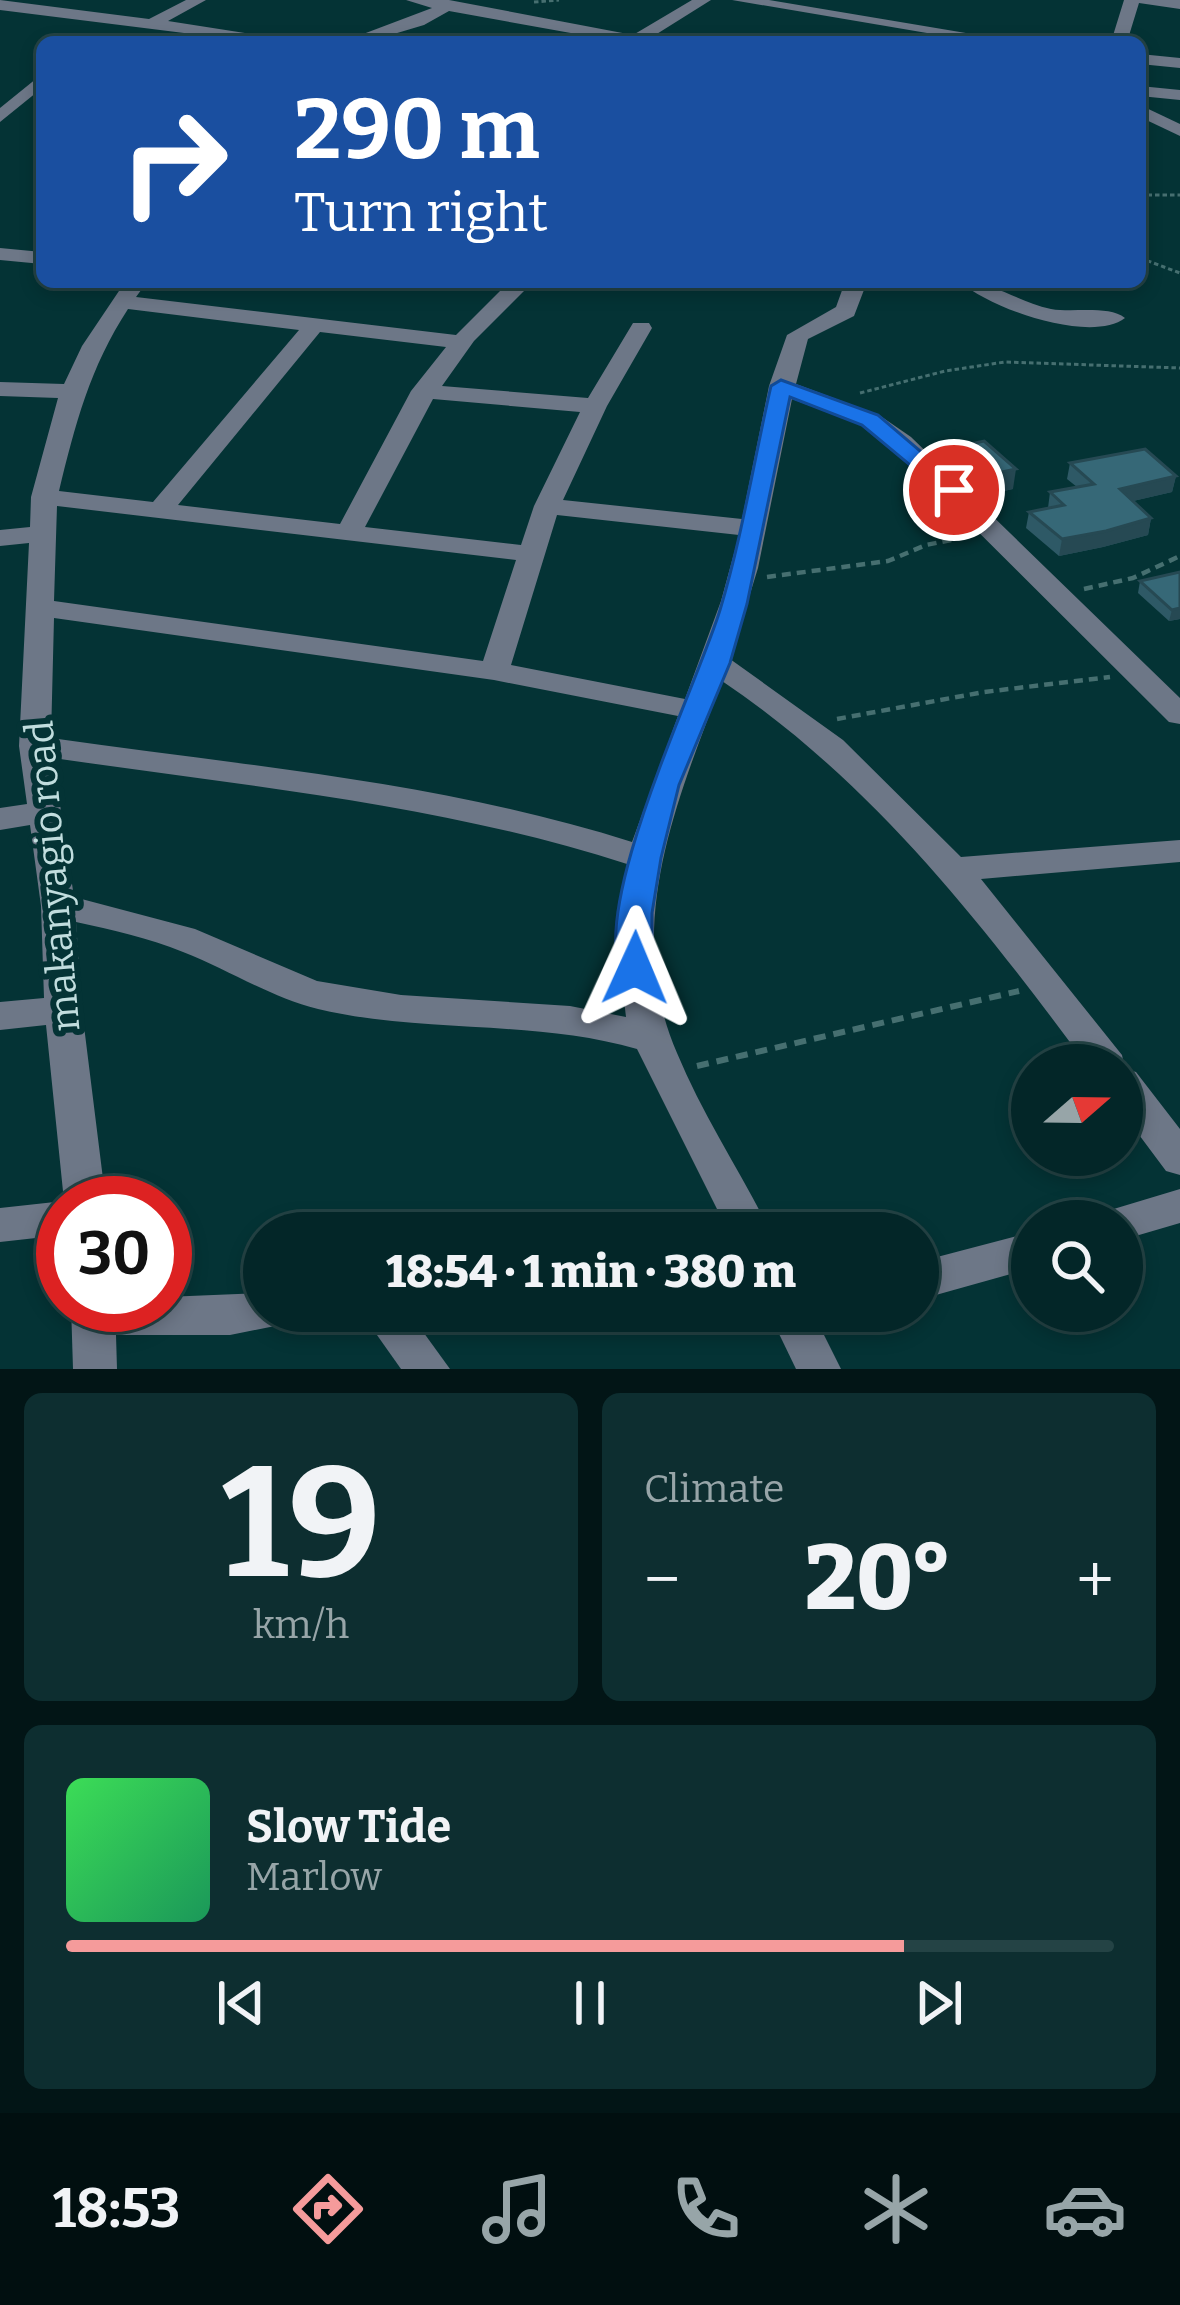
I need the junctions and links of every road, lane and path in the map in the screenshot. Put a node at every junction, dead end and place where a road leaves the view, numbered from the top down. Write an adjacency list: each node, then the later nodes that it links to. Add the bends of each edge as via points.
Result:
1 (198, 0): 10 (street)
2 (414, 0): 9 (street)
3 (703, 0): 15 (street)
4 (740, 0): 16 (street)
5 (1132, 0): 17 (street)
6 (1144, 0): 8 (street)
7 (0, 4): 10 (street)
8 (1180, 4)
9 (449, 5): 13 (street); 14 (street)
10 (160, 25): 11 (street); 12 (street)
11 (141, 36)
12 (248, 36)
13 (370, 36)
14 (615, 36)
15 (649, 36)
16 (972, 36)
17 (1121, 36)
18 (1146, 60): 19 (street)
19 (1180, 63)
20 (36, 84): 24 (street)
21 (1146, 92): 22 (street)
22 (1180, 95)
23 (1146, 113): 25 (street)
24 (0, 117)
25 (1180, 131)
26 (1146, 194): 27 (path)
27 (1180, 194)
28 (0, 254): 29 (street)
29 (36, 257)
30 (1146, 260): 31 (path)
31 (1180, 273)
32 (504, 288): 39 (street)
33 (853, 288): 41 (street, via 841,315 798,335)
34 (983, 288): 36 (street, via 1053,319)
35 (128, 292): 37 (street); 43 (street, makanyagio road)
36 (1114, 318)
37 (317, 322): 39 (street); 49 (street)
38 (641, 328): 46 (street)
39 (462, 342): 44 (street)
40 (1180, 368): 45 (path, via 1005,362)
41 (781, 386): 45 (street); 50 (street)
42 (0, 389): 43 (street)
43 (72, 391): 47 (street, makanyagio road)
44 (423, 391): 46 (street); 53 (street)
45 (829, 403): 51 (street, via 902,442)
46 (595, 406): 48 (street)
47 (44, 497): 49 (street); 52 (street, makanyagio road)
48 (547, 506): 50 (street); 55 (street)
49 (160, 510): 53 (street)
50 (752, 528): 57 (street)
51 (995, 532): 57 (path, via 926,544 888,561); 58 (street)
52 (43, 533): 54 (street); 59 (street, makanyagio road)
53 (347, 536): 55 (street)
54 (0, 538)
55 (530, 554): 61 (street)
56 (1180, 556): 58 (path, via 1133,578)
57 (741, 580): 60 (street)
58 (1056, 592): 62 (street)
59 (38, 607): 61 (street); 66 (street, makanyagio road)
60 (716, 663): 63 (street); 65 (street)
61 (494, 671): 63 (street)
62 (1138, 674): 64 (street); 65 (path)
63 (694, 710): 70 (street)
64 (1180, 715)
65 (807, 724): 71 (street)
66 (35, 746): 67 (street, makanyagio road); 70 (street, via 456,806)
67 (46, 812): 68 (street); 72 (street, makanyagio road)
68 (0, 819)
69 (1180, 851): 71 (street)
70 (645, 858): 76 (street, via 635,968)
71 (958, 868): 73 (street)
72 (58, 906): 74 (street, makanyagio road); 76 (street, via 154,927 318,995 579,1018)
73 (1048, 985): 77 (street); 78 (path)
74 (63, 1010): 75 (street); 81 (street, makanyagio road)
75 (0, 1016)
76 (652, 1039): 78 (street)
77 (1092, 1044)
78 (669, 1073): 83 (street)
79 (1143, 1111): 80 (street)
80 (1180, 1160)
81 (82, 1176)
82 (1180, 1206): 84 (street)
83 (739, 1212)
84 (1143, 1217)
85 (36, 1221): 86 (street)
86 (0, 1226)
87 (1011, 1256): 88 (street)
88 (939, 1275)
89 (243, 1314): 90 (street)
90 (192, 1315)
91 (94, 1332): 94 (street)
92 (399, 1332): 95 (street)
93 (800, 1332): 96 (street)
94 (94, 1369)
95 (428, 1369)
96 (819, 1369)

